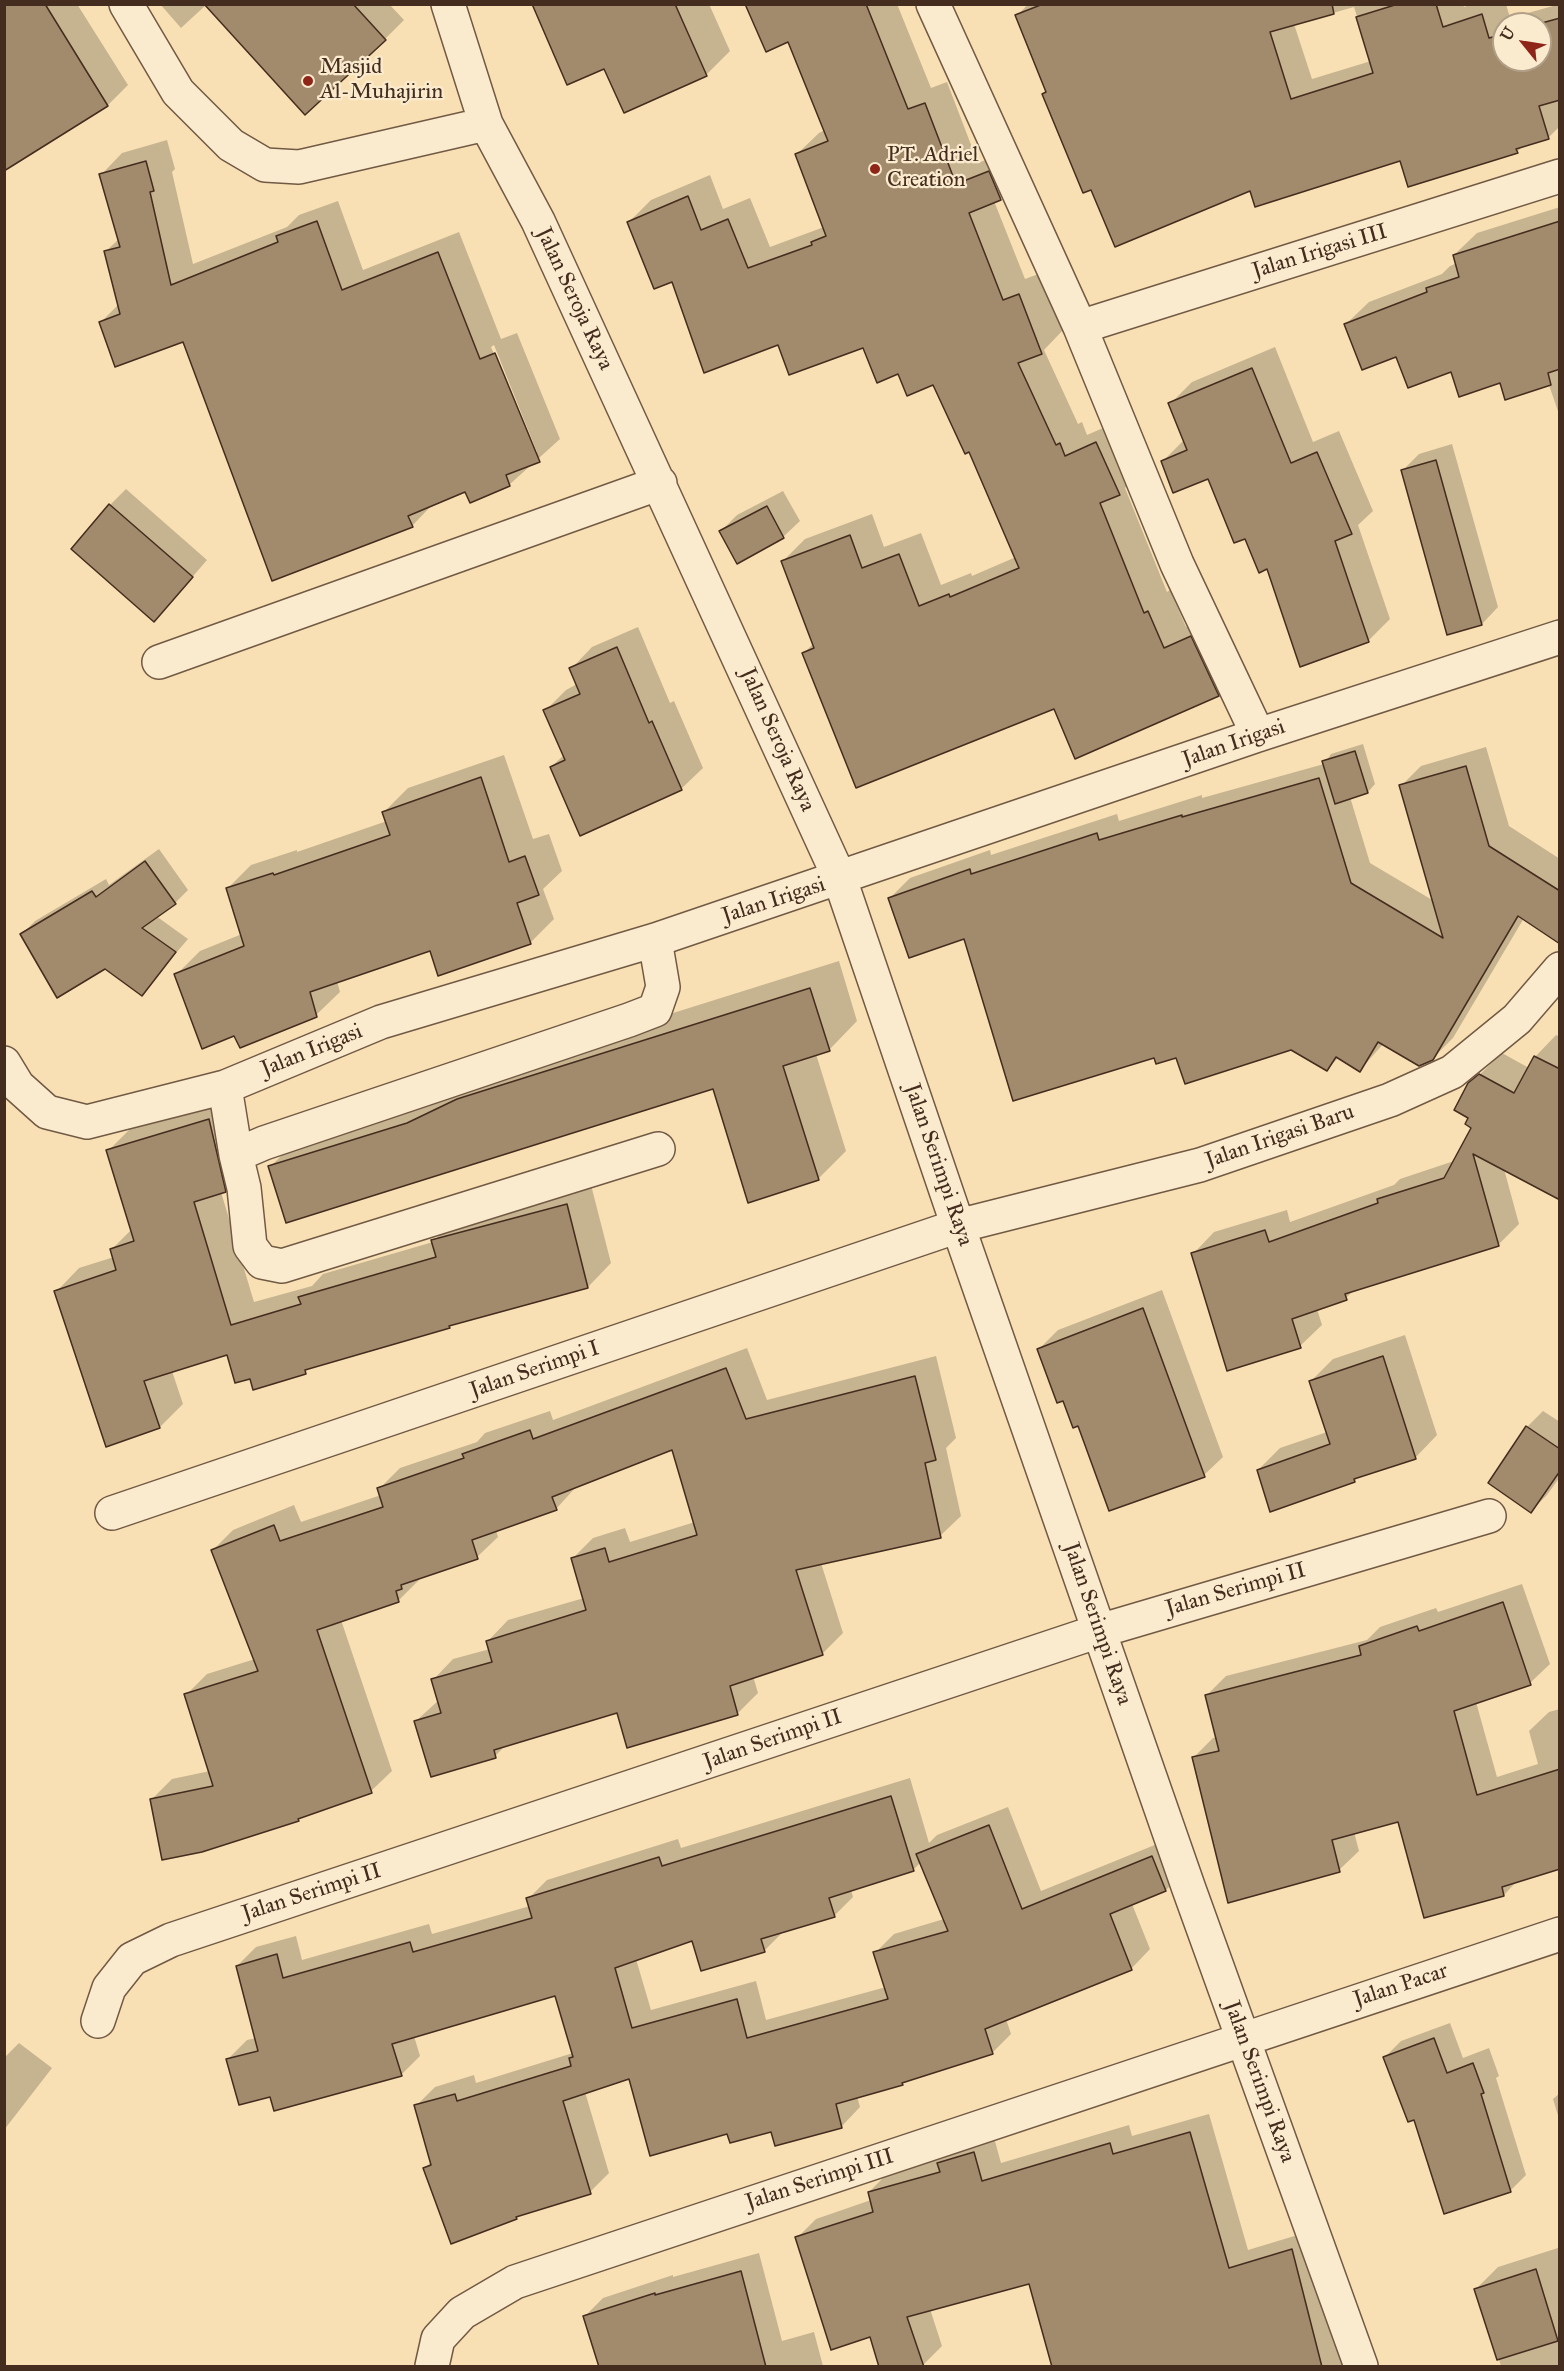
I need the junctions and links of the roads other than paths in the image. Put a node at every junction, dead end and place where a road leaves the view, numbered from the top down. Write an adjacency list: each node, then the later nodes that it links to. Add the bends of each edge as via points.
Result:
1 (126, 4): 4 (street, via 178,92 231,145 266,165 299,167)
2 (448, 4): 4 (street, Jalan Seroja Raya)
3 (933, 4): 6 (street)
4 (486, 124): 7 (street, Jalan Seroja Raya, via 538,221)
5 (1560, 176): 6 (street, Jalan Irigasi III)
6 (1080, 327): 10 (street, via 1177,564)
7 (660, 483): 9 (street); 11 (street, Jalan Seroja Raya)
8 (1560, 637): 10 (street, Jalan Irigasi)
9 (159, 662)
10 (1258, 735): 11 (street, Jalan Irigasi)
11 (840, 879): 12 (street, Jalan Irigasi); 18 (street, Jalan Serimpi Raya)
12 (655, 940): 15 (street, Jalan Irigasi, via 381,1022); 17 (street, via 663,987 655,1010)
13 (1560, 969): 18 (street, Jalan Irigasi Baru, via 1517,1019 1452,1072 1390,1100 1200,1165)
14 (4, 1063): 15 (street, Jalan Irigasi, via 18,1086 47,1112 87,1122)
15 (225, 1087): 17 (street)
16 (658, 1149): 17 (street, via 282,1266 262,1262 250,1246)
17 (236, 1155)
18 (958, 1226): 19 (street, Jalan Serimpi I); 21 (street, Jalan Serimpi Raya)
19 (112, 1513)
20 (1489, 1516): 21 (street, Jalan Serimpi II)
21 (1099, 1631): 23 (street, Jalan Serimpi II, via 171,1940 132,1959 109,1988); 24 (street, Jalan Serimpi Raya)
22 (1560, 1934): 24 (street, Jalan Pacar)
23 (98, 2021)
24 (1243, 2038): 25 (street, Jalan Serimpi III, via 515,2282 462,2313 438,2339); 26 (street, Jalan Serimpi Raya)
25 (432, 2367)
26 (1361, 2367)

